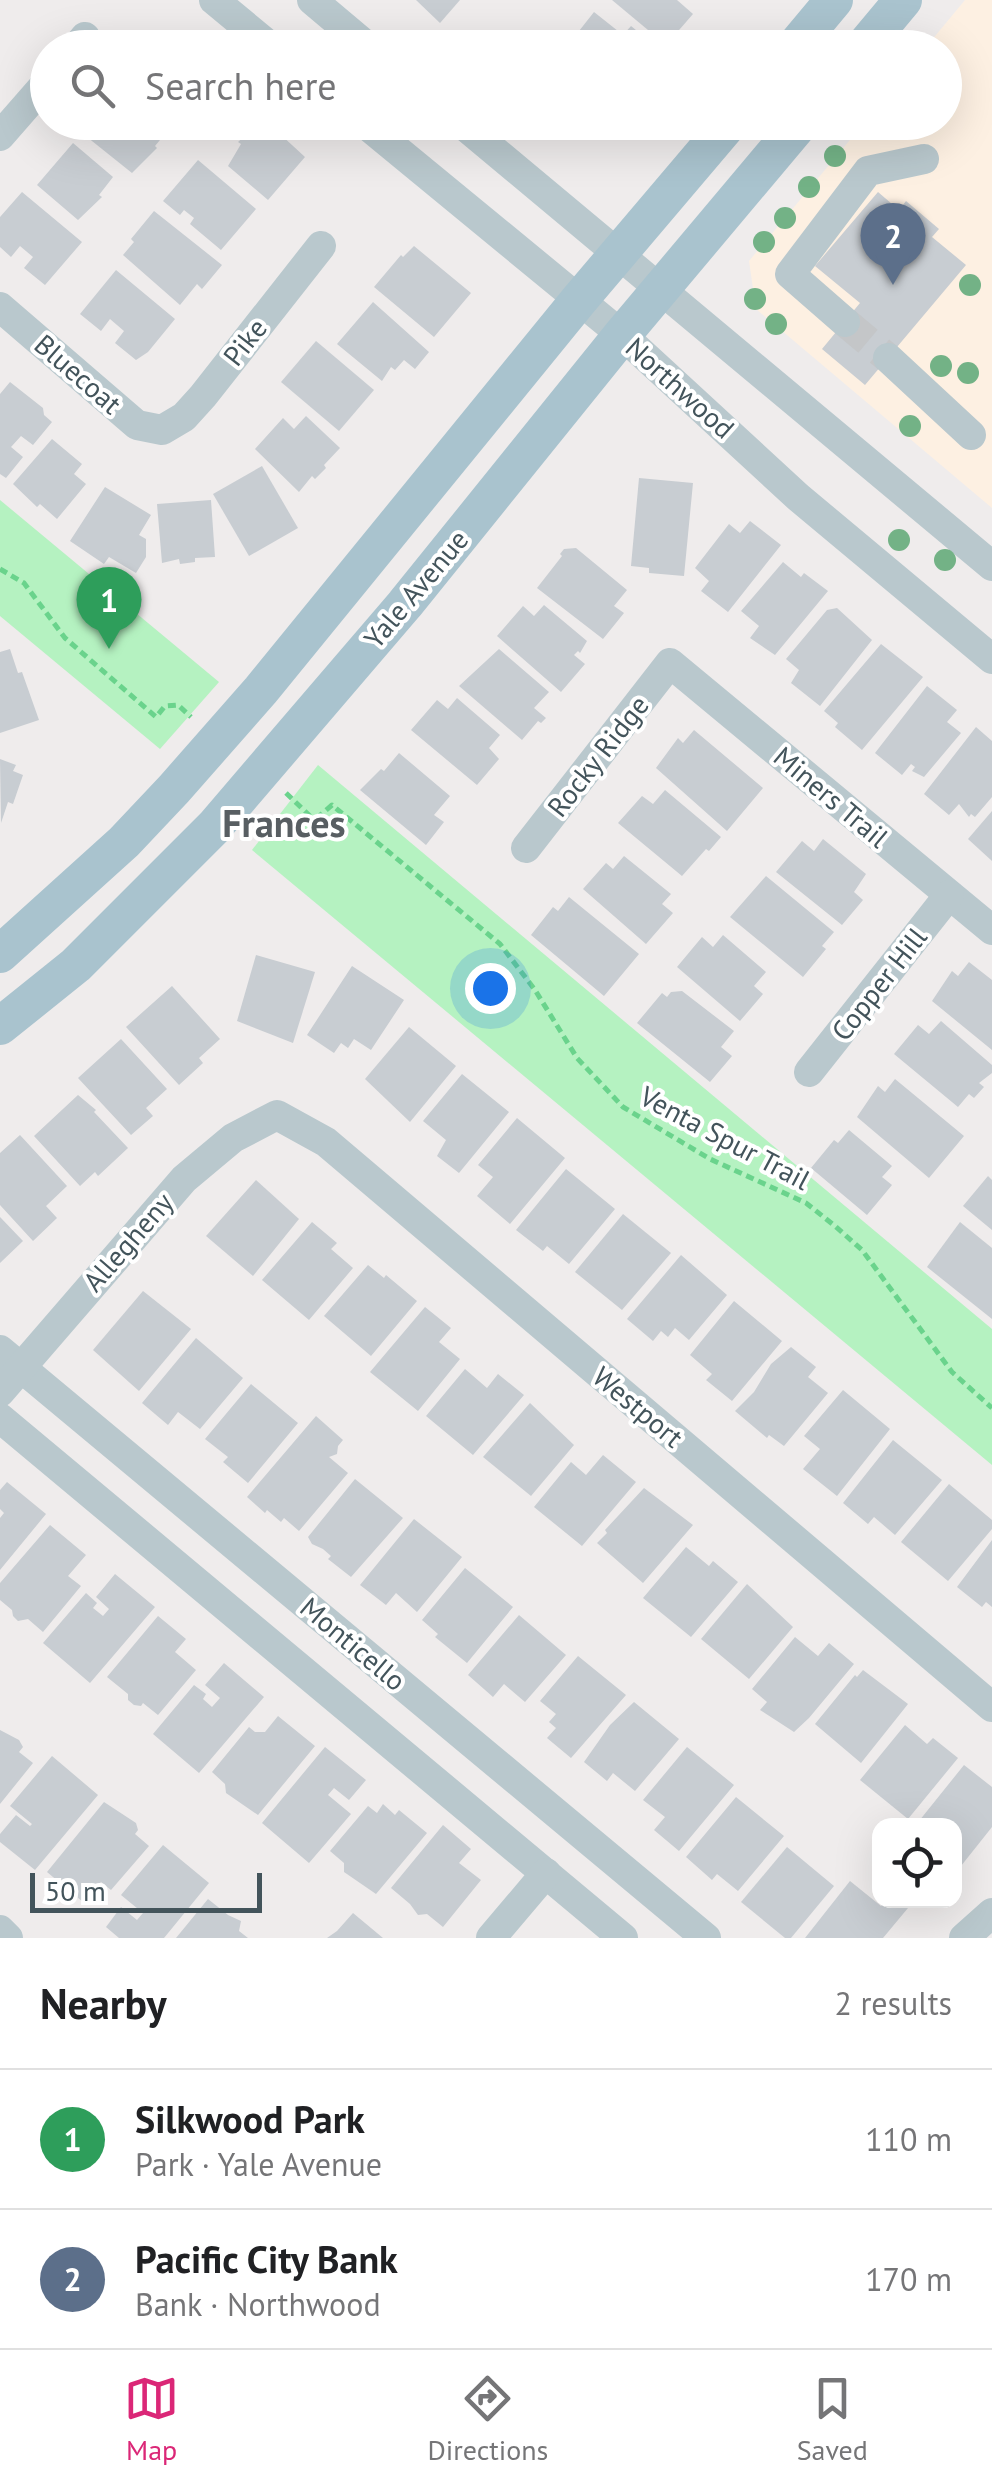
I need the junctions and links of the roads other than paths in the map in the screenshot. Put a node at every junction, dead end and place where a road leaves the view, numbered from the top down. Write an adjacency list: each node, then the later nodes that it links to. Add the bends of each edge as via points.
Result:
1 (214, 0): 5 (street)
2 (312, 0): 6 (street)
3 (834, 0): 7 (main road)
4 (903, 0): 8 (main road)
5 (250, 30)
6 (348, 30)
7 (809, 30)
8 (878, 30)
9 (30, 102): 10 (street)
10 (0, 136)
11 (385, 140): 19 (street, Northwood)
12 (482, 140): 17 (street)
13 (715, 140): 17 (main road, Yale Avenue)
14 (785, 140): 18 (main road, Yale Avenue)
15 (924, 159): 21 (street, via 868,172 790,274)
16 (320, 246): 24 (street, Pike, via 194,407)
17 (618, 254): 18 (street); 19 (main road, Yale Avenue)
18 (660, 290): 22 (main road, Yale Avenue); 26 (street)
19 (579, 300): 22 (street, Northwood); 32 (main road, Yale Avenue, via 218,738 124,842)
20 (0, 308): 24 (street, Bluecoat, via 138,425)
21 (845, 322)
22 (622, 336): 27 (street, Northwood, via 798,497); 33 (main road, Yale Avenue, via 214,827 76,965)
23 (888, 358): 25 (street)
24 (162, 430)
25 (970, 435)
26 (992, 566)
27 (992, 659)
28 (670, 663): 29 (street, Rocky Ridge); 30 (street, Miners Trail)
29 (526, 848)
30 (949, 895): 31 (street, Miners Trail); 34 (street, Copper Hill)
31 (992, 930)
32 (0, 954)
33 (0, 1026)
34 (810, 1072)
35 (277, 1115): 36 (street, Allegheny, via 233,1138 184,1179); 39 (street, Westport, via 326,1142)
36 (10, 1359): 37 (street, Allegheny); 46 (street, Monticello)
37 (0, 1392)
38 (0, 1418): 40 (street, Monticello)
39 (992, 1708)
40 (546, 1874): 44 (street); 45 (street, Monticello)
41 (992, 1913): 47 (street)
42 (0, 1930): 43 (street)
43 (8, 1938)
44 (491, 1938)
45 (623, 1938)
46 (706, 1938)
47 (964, 1938)

